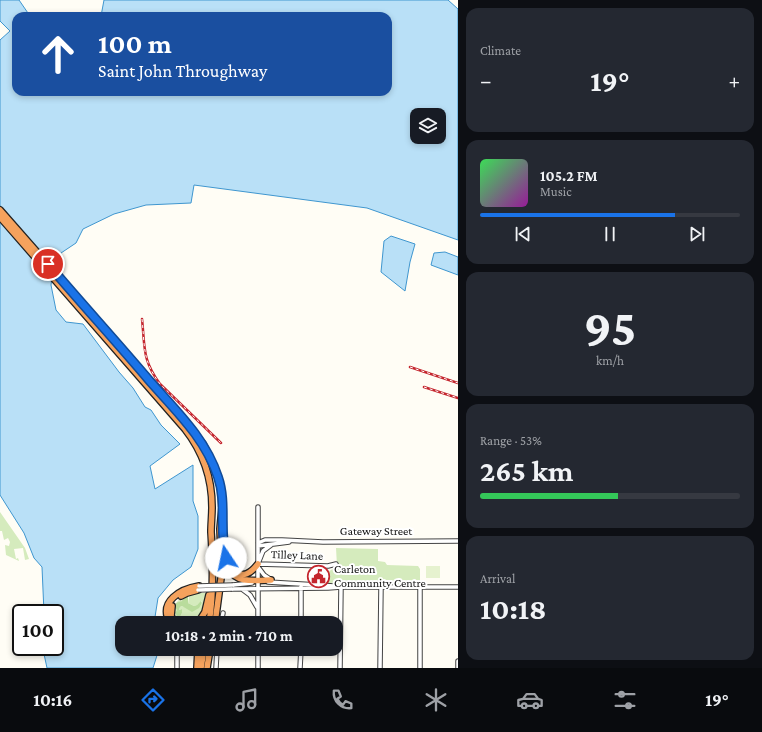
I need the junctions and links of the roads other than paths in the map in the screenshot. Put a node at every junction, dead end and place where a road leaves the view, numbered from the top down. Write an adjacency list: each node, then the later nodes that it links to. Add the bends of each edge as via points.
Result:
1 (0, 210): 3 (highway, via 181,416)
2 (0, 217): 3 (highway)
3 (200, 445): 4 (highway); 14 (highway, via 211,490)
4 (212, 463): 6 (highway, via 219,482); 28 (highway, via 218,495)
5 (258, 506): 10 (street)
6 (222, 508): 12 (highway, via 223,542); 28 (highway, via 222,571)
7 (294, 541): 8 (street, Gateway Street); 9 (street, Gateway Street); 10 (street, Gateway Street, via 268,540)
8 (458, 541)
9 (275, 544): 10 (street, Gateway Street); 13 (street, via 263,552)
10 (258, 545): 13 (street)
11 (336, 564): 13 (street, Tilley Lane)
12 (228, 565): 13 (highway, via 237,574 244,575); 16 (highway, via 237,578)
13 (258, 565): 15 (street); 16 (street)
14 (213, 580): 33 (highway); 34 (highway)
15 (270, 580): 16 (highway); 17 (street)
16 (258, 581): 17 (street); 19 (street); 26 (street)
17 (295, 583): 18 (street)
18 (301, 584): 20 (street); 27 (street)
19 (233, 587): 24 (street, bridge); 25 (street)
20 (339, 587): 21 (street); 27 (street); 54 (street)
21 (381, 587): 22 (street); 55 (street)
22 (420, 587): 23 (street); 56 (street)
23 (458, 587)
24 (199, 588): 31 (highway, via 188,588 174,596 167,611); 32 (highway, via 175,600)
25 (239, 588): 26 (street); 29 (street, via 250,595)
26 (258, 588): 27 (street); 29 (street)
27 (301, 588): 38 (street)
28 (218, 603): 35 (highway)
29 (258, 609): 37 (street)
30 (223, 613): 36 (street)
31 (168, 616)
32 (171, 616)
33 (202, 616)
34 (210, 616)
35 (216, 616)
36 (222, 616)
37 (258, 616)
38 (301, 616)
39 (177, 656): 47 (street)
40 (198, 656): 48 (highway)
41 (203, 656): 49 (highway)
42 (209, 656): 50 (highway)
43 (217, 656): 51 (street)
44 (258, 656): 52 (street)
45 (301, 656): 53 (street)
46 (458, 661): 57 (street)
47 (177, 668)
48 (197, 668)
49 (201, 668)
50 (207, 668)
51 (216, 668)
52 (258, 668)
53 (300, 668)
54 (340, 668)
55 (380, 668)
56 (420, 668)
57 (458, 668)

